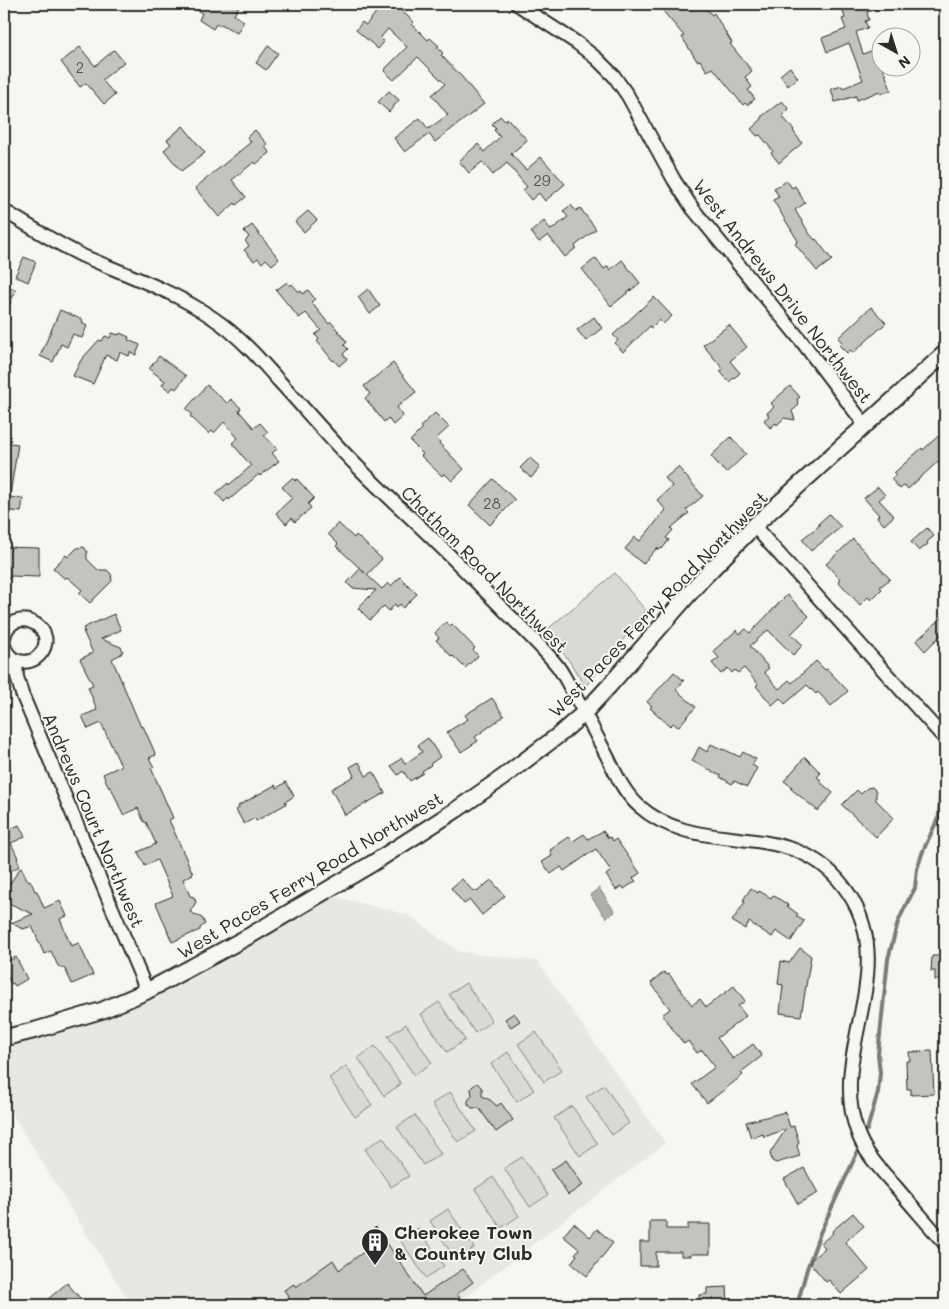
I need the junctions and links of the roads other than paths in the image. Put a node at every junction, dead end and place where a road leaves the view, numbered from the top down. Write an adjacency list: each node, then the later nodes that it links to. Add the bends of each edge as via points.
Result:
1 (518, 4): 4 (street, West Andrews Drive Northwest, via 577,43 614,76 693,209)
2 (4, 211): 9 (street, Chatham Road Northwest, via 78,254 197,307 250,349 356,466 542,648 558,666)
3 (945, 353): 4 (main road, West Paces Ferry Road Northwest)
4 (866, 424): 5 (main road, West Paces Ferry Road Northwest)
5 (754, 526): 9 (main road, West Paces Ferry Road Northwest, via 702,579); 10 (street)
6 (4, 638): 8 (street, via 9,626 24,620 32,621 44,633 44,649 39,656 24,662)
7 (4, 644): 8 (street, Andrews Court Northwest, via 9,656)
8 (16, 661): 11 (street, Andrews Court Northwest, via 22,694)
9 (585, 712): 11 (main road, West Paces Ferry Road Northwest, via 502,778 386,855 251,935); 13 (street, Chatham Road Northwest, via 622,786 652,817 688,832 770,842 792,849 823,866 847,891 863,922 869,955 849,1080 850,1107 857,1132 869,1155)
10 (945, 740)
11 (147, 991): 12 (main road, West Paces Ferry Road Northwest, via 102,1010)
12 (4, 1038)
13 (945, 1244)

